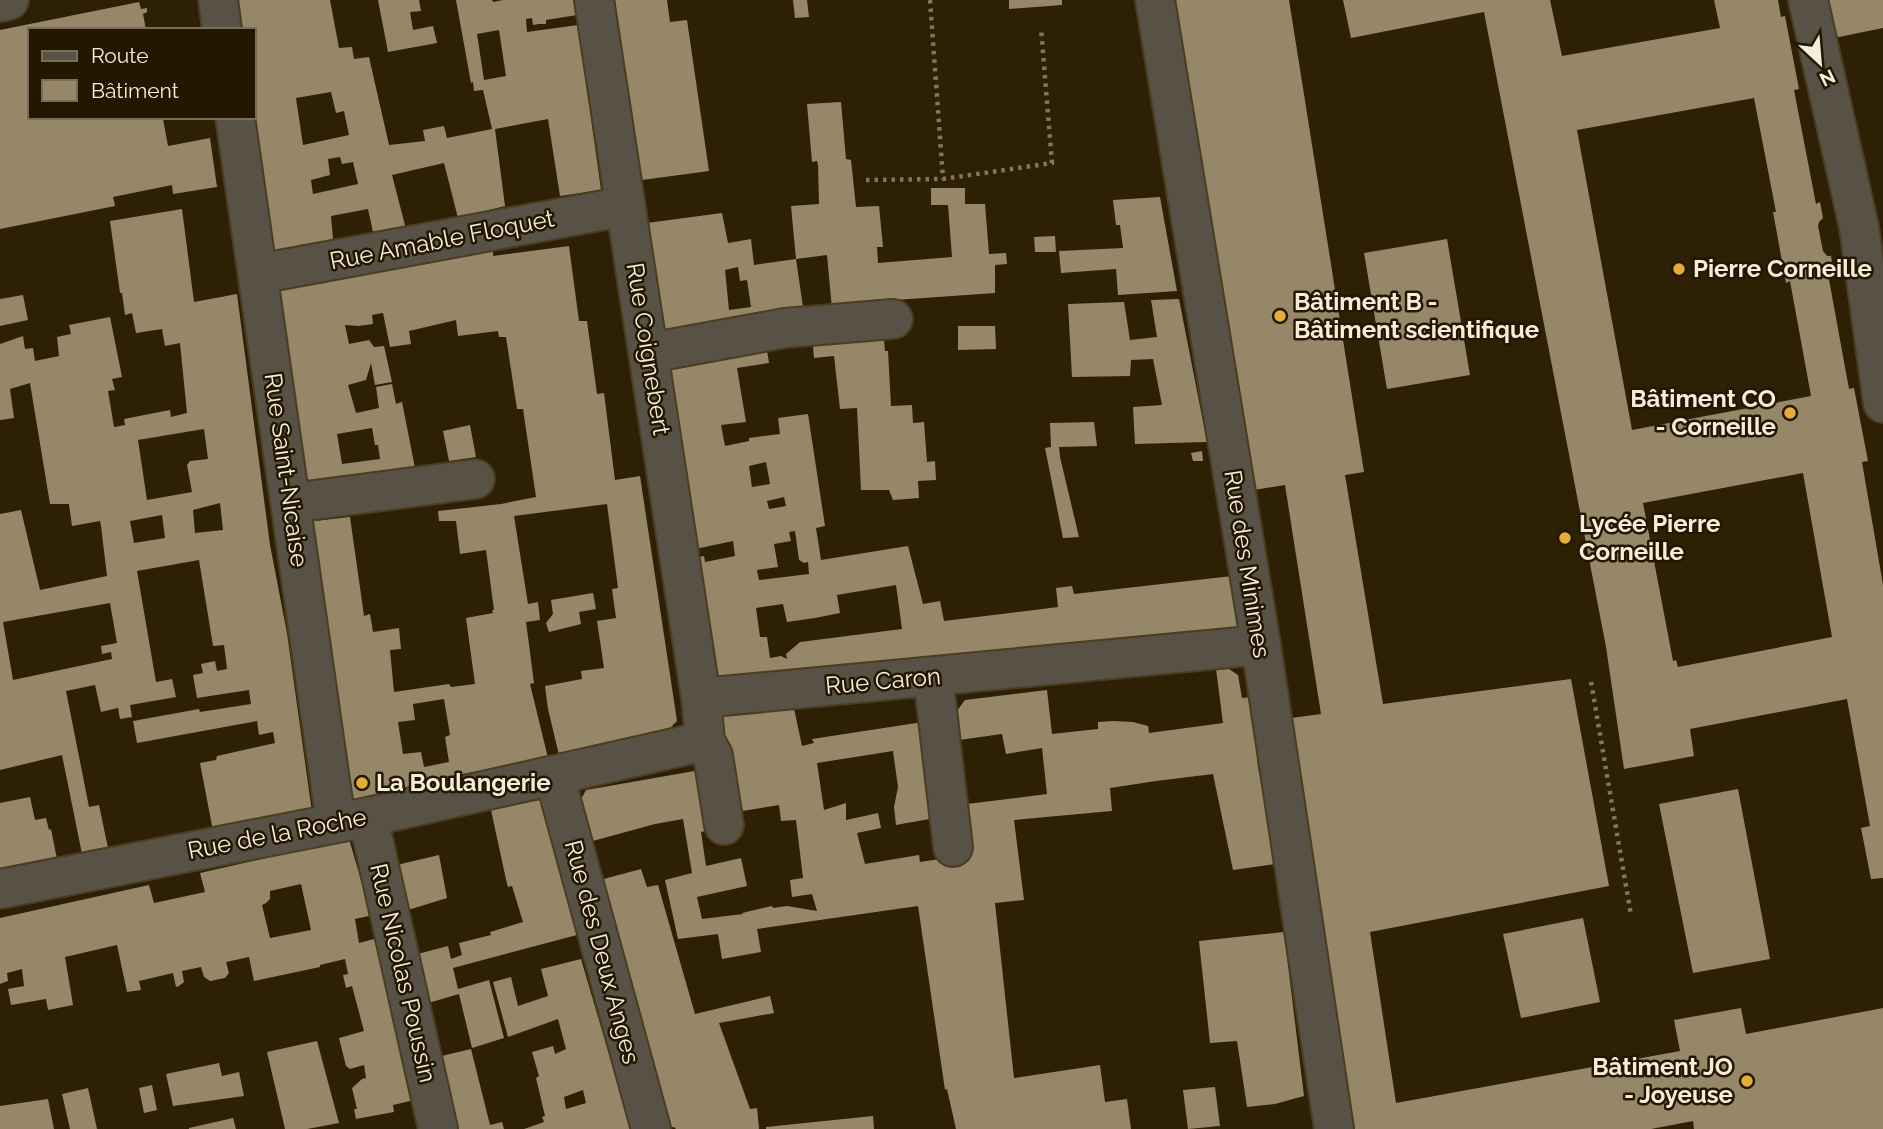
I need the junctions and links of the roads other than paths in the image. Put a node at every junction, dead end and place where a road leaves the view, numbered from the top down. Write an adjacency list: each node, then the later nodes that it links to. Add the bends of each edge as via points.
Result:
1 (9, 0): 6 (street)
2 (218, 0): 7 (street)
3 (594, 0): 9 (street, Rue Coignebert)
4 (1155, 0): 17 (street, Rue des Minimes)
5 (1808, 0): 10 (street)
6 (0, 2)
7 (222, 28)
8 (235, 119): 11 (street, Rue Saint-Nicaise)
9 (626, 206): 11 (street, Rue Amable Floquet); 13 (street, Rue Coignebert)
10 (1871, 225): 14 (street)
11 (258, 274): 16 (street, Rue Saint-Nicaise)
12 (893, 319): 13 (street, via 785,328)
13 (649, 353): 19 (street, Rue Coignebert)
14 (1883, 403)
15 (475, 479): 16 (street)
16 (291, 503): 22 (street, Rue Saint-Nicaise)
17 (1261, 645): 18 (street, Rue Caron); 28 (street, Rue des Minimes)
18 (933, 676): 19 (street, Rue Caron); 24 (street)
19 (701, 698): 20 (street)
20 (705, 741): 21 (street); 23 (street, via 713,756)
21 (554, 775): 22 (street, Rue de la Roche); 27 (street, Rue des Deux Anges)
22 (352, 820): 25 (street, Rue de la Roche); 26 (street, Rue Nicolas Poussin)
23 (724, 825)
24 (953, 847)
25 (0, 889)
26 (438, 1129)
27 (651, 1129)
28 (1334, 1129)

